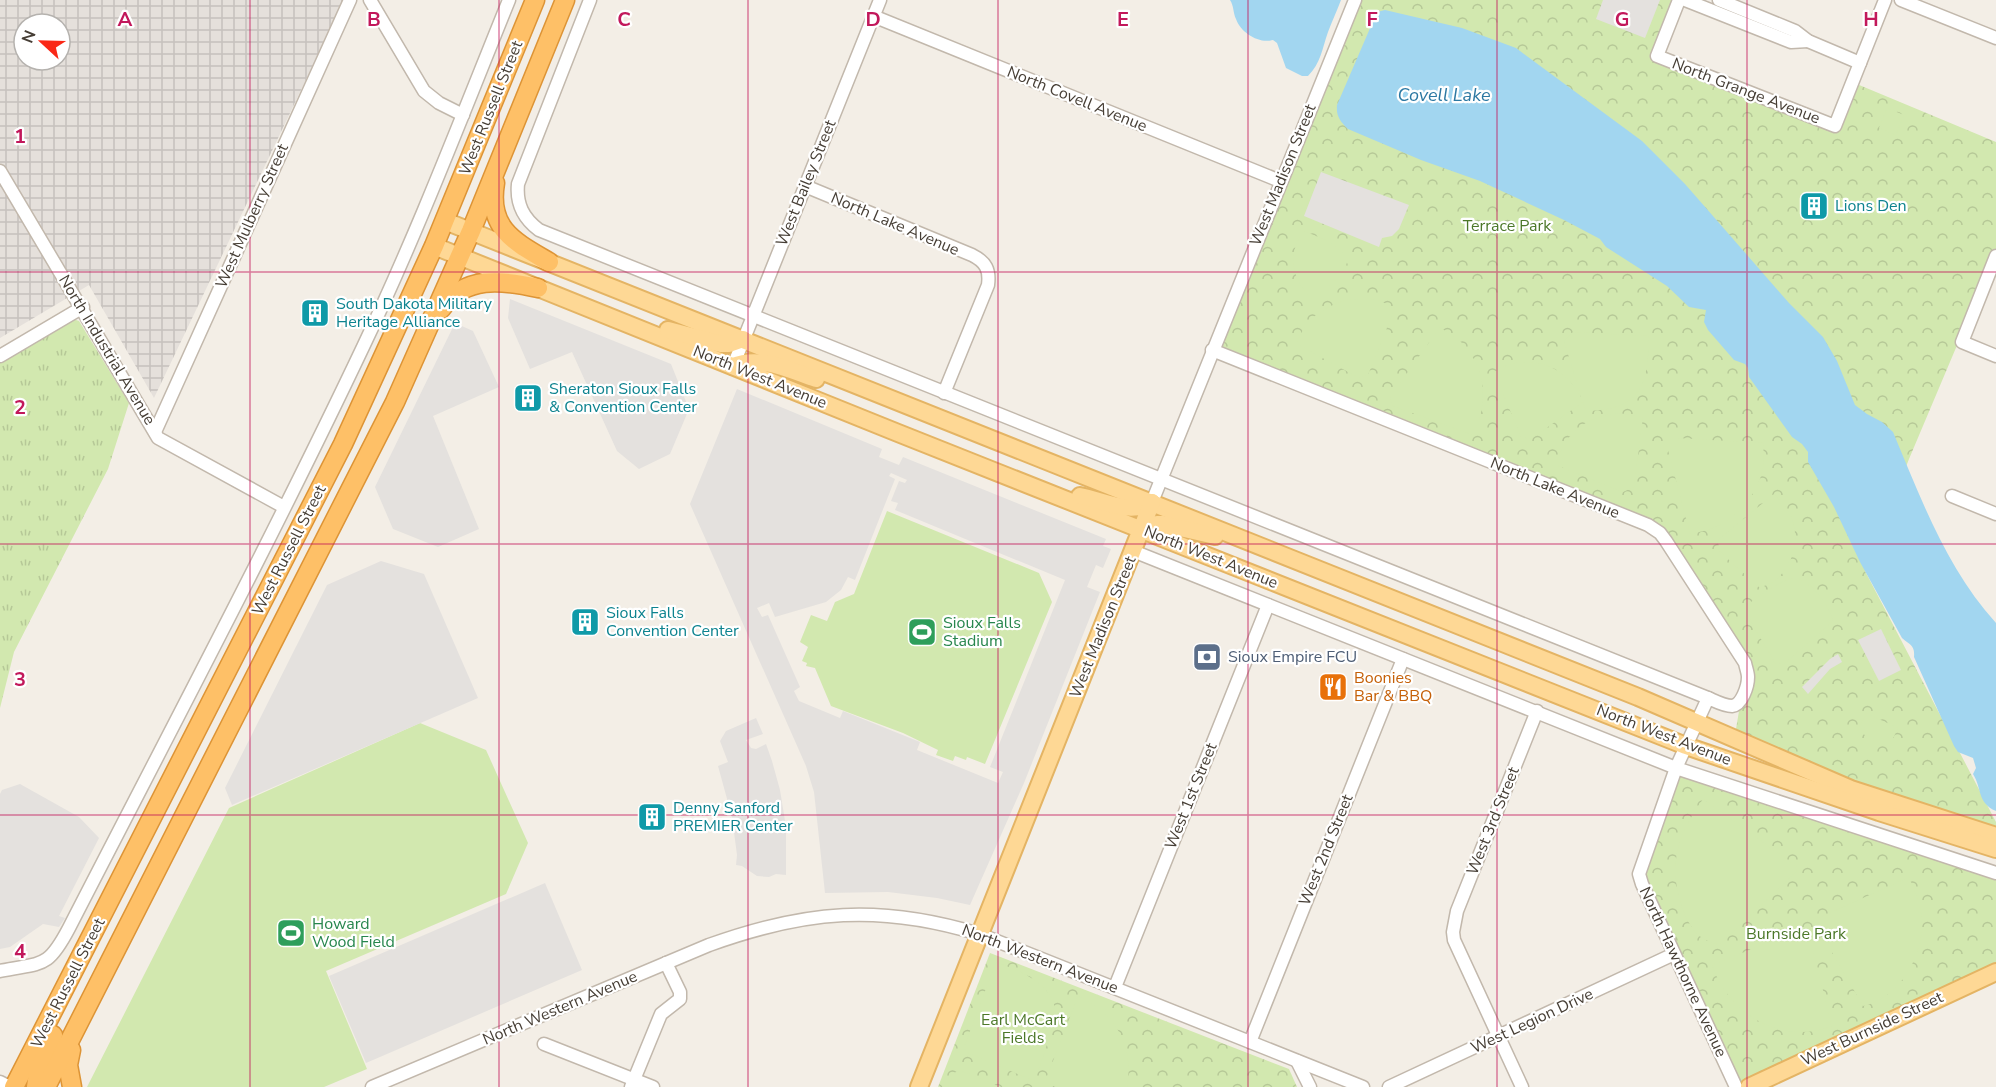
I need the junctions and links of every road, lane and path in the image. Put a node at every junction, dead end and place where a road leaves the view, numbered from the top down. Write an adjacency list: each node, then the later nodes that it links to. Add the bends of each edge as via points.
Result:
1 (350, 0): 41 (street, West Mulberry Street)
2 (370, 0): 18 (street, via 424,91)
3 (509, 0): 18 (street, West Russell Street)
4 (535, 0): 23 (highway, West Russell Street)
5 (564, 0): 19 (highway, West Russell Street)
6 (590, 0): 31 (street, via 522,172 517,191 521,210 532,225 549,235)
7 (880, 0): 14 (street, West Bailey Street)
8 (1355, 0): 21 (street, West Madison Street)
9 (1679, 0): 17 (street, North Grange Avenue, via 1656,56 1835,126)
10 (1685, 0): 16 (street, via 1791,42)
11 (1719, 0): 16 (street, via 1796,31)
12 (1885, 0): 17 (street)
13 (1901, 0): 15 (street)
14 (873, 16): 21 (street, North Covell Avenue); 22 (street, West Bailey Street)
15 (1996, 38)
16 (1808, 41): 17 (street)
17 (1860, 63)
18 (463, 115): 46 (street, West Russell Street, via 364,345)
19 (513, 129): 24 (highway, West Russell Street); 28 (highway, via 495,182 494,207 510,237)
20 (0, 171): 30 (street, North Industrial Avenue)
21 (1280, 181): 35 (street, West Madison Street)
22 (805, 186): 31 (street, West Bailey Street); 39 (street, North Lake Avenue, via 984,263 988,285)
23 (445, 221): 24 (main road, North West Avenue); 25 (highway, West Russell Street)
24 (471, 231): 27 (highway, West Russell Street); 28 (main road, North West Avenue)
25 (434, 246): 27 (main road, North West Avenue); 62 (highway, West Russell Street, via 343,444)
26 (1996, 256): 37 (street, via 1962,342)
27 (460, 257): 29 (main road, North West Avenue); 33 (highway, West Russell Street)
28 (549, 262): 34 (main road, North West Avenue)
29 (538, 288): 32 (main road, North West Avenue); 33 (highway, via 497,281 472,285 451,298)
30 (82, 307): 36 (street); 41 (street, North Industrial Avenue)
31 (753, 316): 34 (street, West Bailey Street); 39 (street)
32 (633, 325): 34 (main road, via 721,344); 38 (main road, North West Avenue)
33 (428, 328): 68 (highway, West Russell Street, via 369,454)
34 (744, 339): 38 (street, West Bailey Street); 40 (main road, North West Avenue)
35 (1212, 350): 42 (street, West Madison Street); 53 (street, North Lake Avenue, via 1654,528 1745,663 1748,680 1737,704 1731,706)
36 (0, 356)
37 (1996, 356)
38 (733, 366): 40 (main road, via 749,361 766,363); 43 (main road, North West Avenue)
39 (944, 393): 42 (street)
40 (887, 397): 45 (main road, North West Avenue)
41 (155, 432): 46 (street, North Industrial Avenue, via 158,438)
42 (1160, 479): 45 (street, West Madison Street); 53 (street)
43 (1046, 492): 45 (main road, via 1084,496 1131,508); 48 (main road, North West Avenue)
44 (1953, 496): 47 (street)
45 (1152, 502): 48 (main road, West Madison Street); 49 (main road, North West Avenue)
46 (284, 507): 65 (street, West Russell Street, via 60,944 39,964)
47 (1996, 514)
48 (1141, 530): 49 (main road, via 1163,524); 50 (main road, West Madison Street); 56 (main road, North West Avenue)
49 (1242, 538): 55 (main road, North West Avenue)
50 (1133, 551): 51 (street, North West Avenue); 61 (main road, West Madison Street)
51 (1268, 605): 52 (street, North West Avenue); 67 (street, West 1st Street)
52 (1403, 659): 54 (street, North West Avenue); 70 (street, West 2nd Street)
53 (1708, 698): 55 (street)
54 (1537, 711): 57 (street, North West Avenue); 69 (street, West 3rd Street, via 1452,932)
55 (1696, 722): 56 (street, North Hawthorne Avenue); 58 (main road, North West Avenue, via 1851,789)
56 (1686, 746): 57 (street, North Hawthorne Avenue); 59 (main road, North West Avenue)
57 (1676, 768): 60 (street, North West Avenue); 63 (street, North Hawthorne Avenue, via 1640,874)
58 (1996, 836)
59 (1996, 849)
60 (1996, 873)
61 (979, 934): 64 (street, North Western Avenue, via 890,916 813,917 738,934); 67 (street, North Western Avenue); 82 (main road, West Madison Street)
62 (82, 954): 76 (highway, West Russell Street); 77 (highway)
63 (1674, 954): 69 (street, West Legion Drive); 87 (street, North Hawthorne Avenue)
64 (666, 963): 74 (street, North Western Avenue); 75 (street, via 680,999 661,1014)
65 (0, 971)
66 (1996, 972): 88 (main road, West Burnside Street)
67 (1115, 987): 70 (street, North Western Avenue)
68 (90, 1001): 78 (highway, West Russell Street); 79 (highway, via 69,1056)
69 (1499, 1036): 85 (street, West Legion Drive); 86 (street)
70 (1250, 1042): 72 (street, North Western Avenue)
71 (544, 1044): 75 (street)
72 (1297, 1061): 83 (street); 84 (street, North Western Avenue)
73 (0, 1082): 76 (street, West Russell Street)
74 (394, 1083): 80 (street, North Western Avenue)
75 (633, 1083): 81 (street)
76 (12, 1087)
77 (36, 1087)
78 (46, 1087)
79 (72, 1087)
80 (372, 1087)
81 (653, 1087)
82 (919, 1087)
83 (1310, 1087)
84 (1363, 1087)
85 (1389, 1087)
86 (1522, 1087)
87 (1736, 1087)
88 (1749, 1087)

